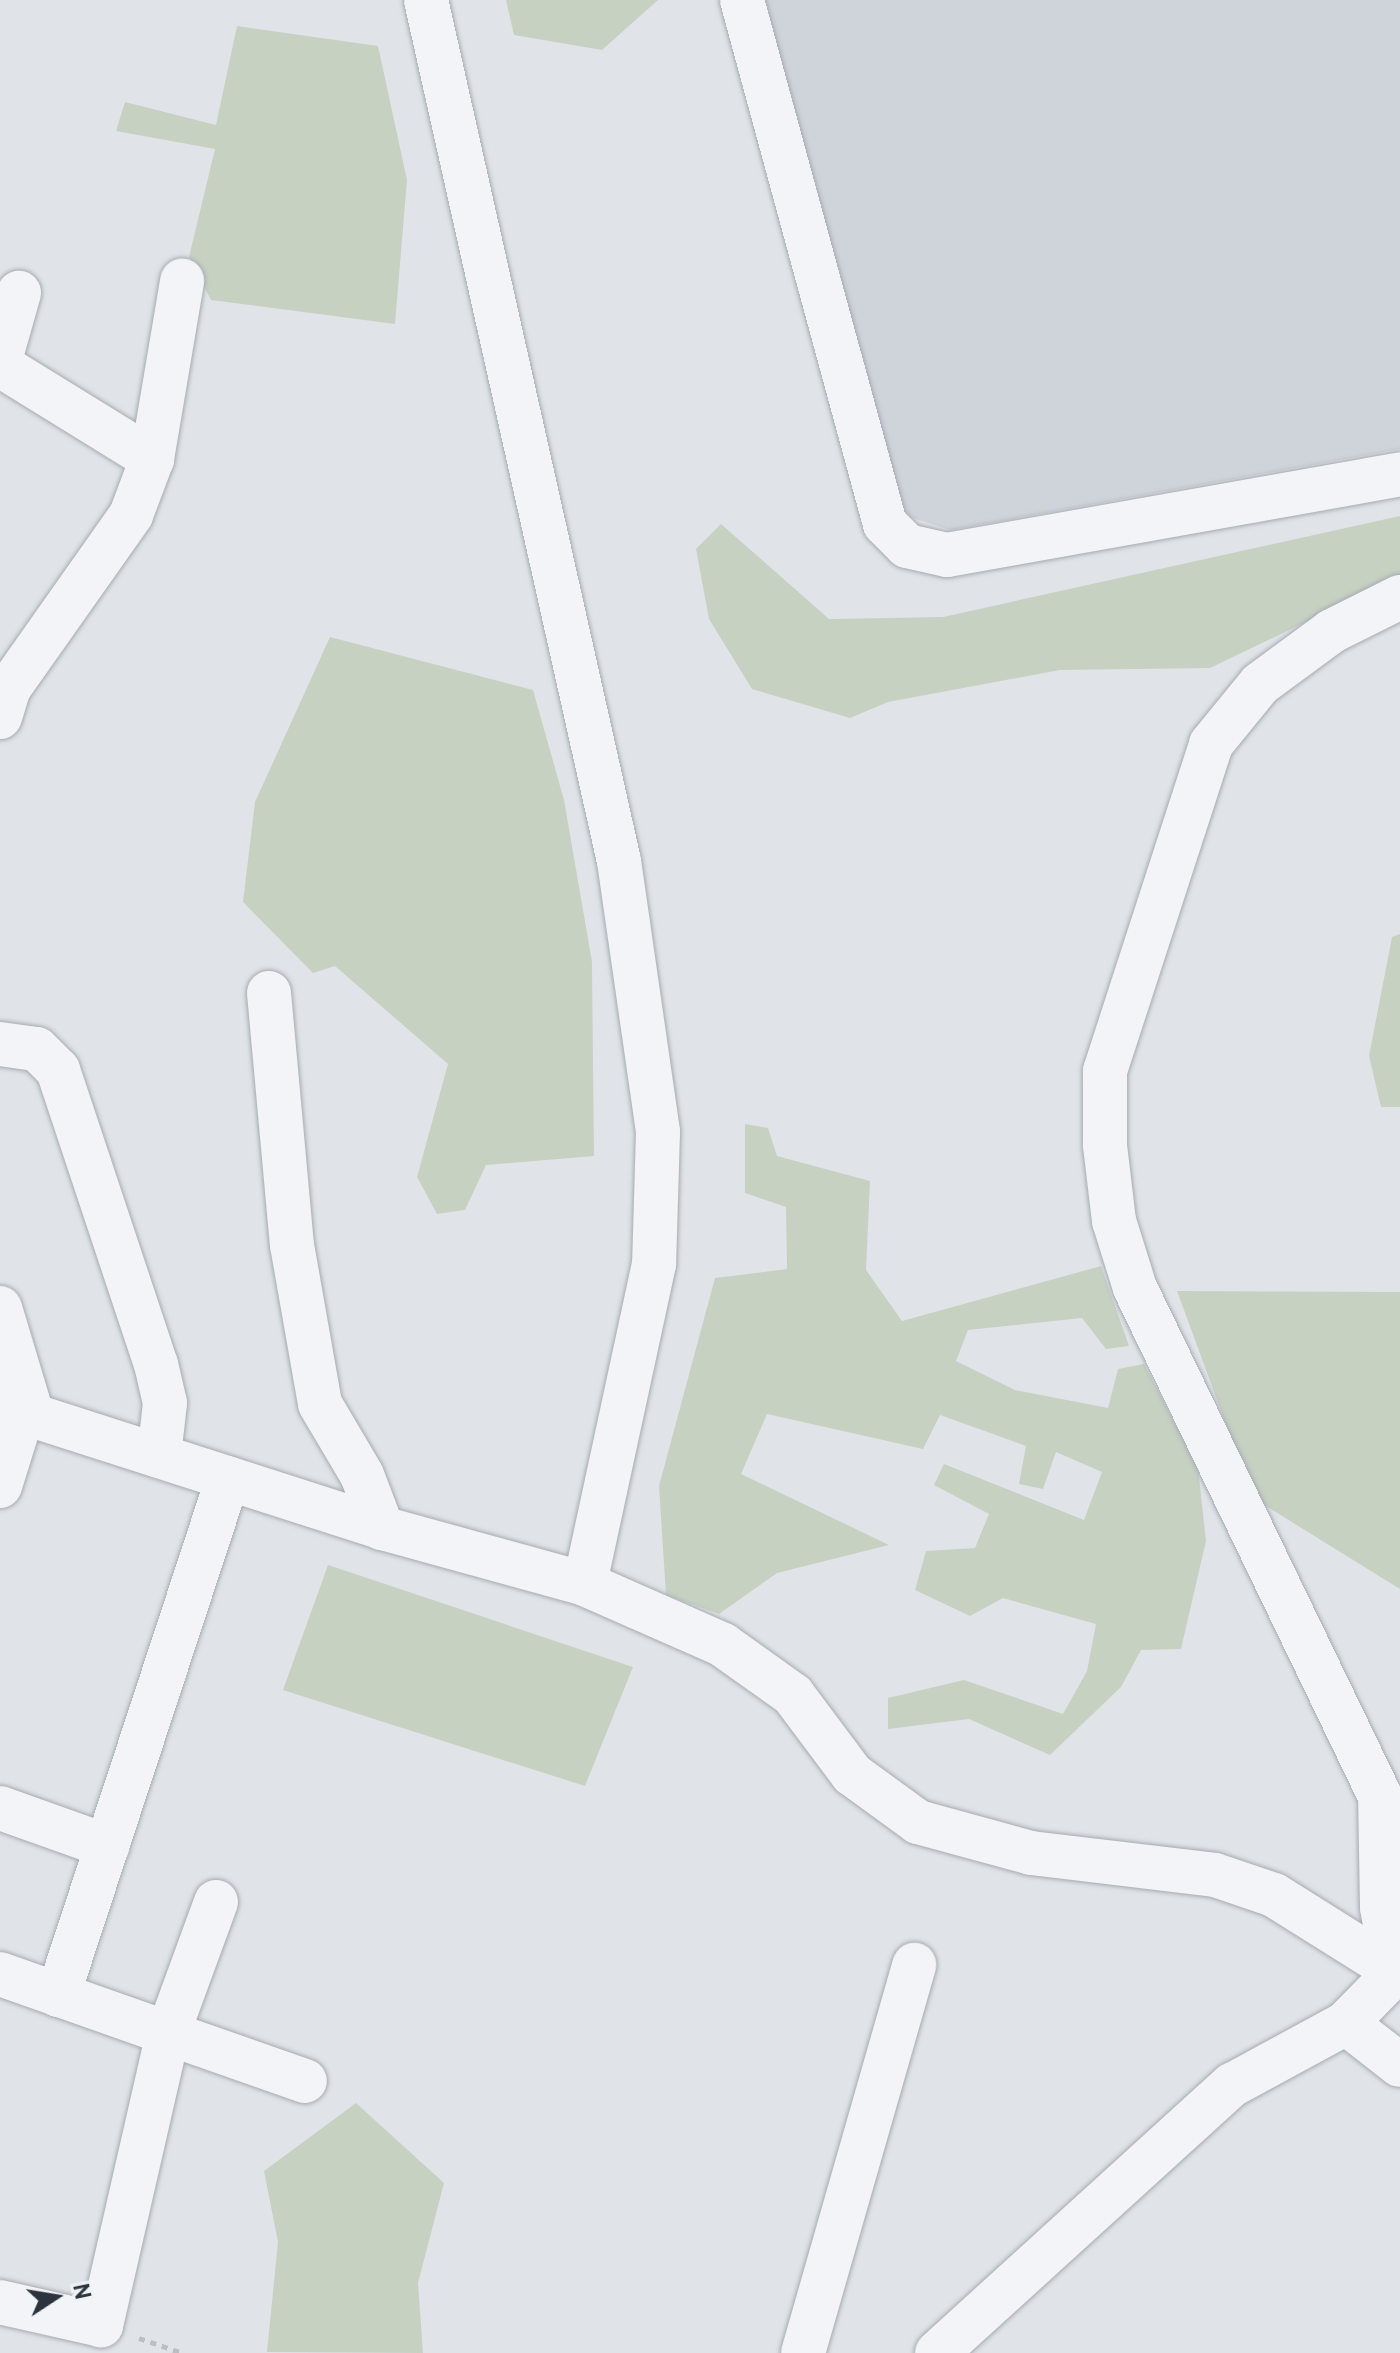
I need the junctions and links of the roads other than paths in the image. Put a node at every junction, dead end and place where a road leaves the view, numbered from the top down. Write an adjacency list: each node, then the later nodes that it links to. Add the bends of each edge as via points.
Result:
1 (426, 0): 18 (street, via 619,861 658,1132 654,1264)
2 (742, 0): 7 (street, via 877,500 885,524 907,546 947,555)
3 (182, 281): 6 (street)
4 (19, 293): 5 (street)
5 (0, 363): 6 (street)
6 (152, 459): 9 (street, via 131,515 9,688)
7 (1400, 474)
8 (1400, 597): 24 (street, via 1332,631 1260,684 1211,744 1105,1071 1105,1145 1114,1221 1135,1288 1380,1796 1382,1907)
9 (0, 717)
10 (269, 993): 17 (street, via 292,1245 320,1404 362,1475)
11 (0, 1044): 14 (street, via 37,1049 58,1070 156,1364 165,1403)
12 (0, 1308): 13 (street)
13 (18, 1411): 14 (street); 16 (street)
14 (159, 1456): 15 (street)
15 (228, 1478): 17 (street); 20 (street)
16 (0, 1486)
17 (382, 1528): 18 (street)
18 (585, 1584): 24 (street, via 723,1645 793,1695 852,1774 918,1822 1031,1853 1215,1875 1274,1895)
19 (0, 1808): 20 (street)
20 (107, 1846): 25 (street)
21 (216, 1902): 27 (street)
22 (914, 1965): 31 (street)
23 (0, 1974): 25 (street)
24 (1397, 1974): 26 (street)
25 (58, 1995): 27 (street)
26 (1346, 2023): 28 (street); 32 (street, via 1232,2085)
27 (168, 2033): 29 (street); 30 (street, via 101,2325)
28 (1400, 2065)
29 (305, 2081)
30 (0, 2302)
31 (803, 2353)
32 (937, 2353)

